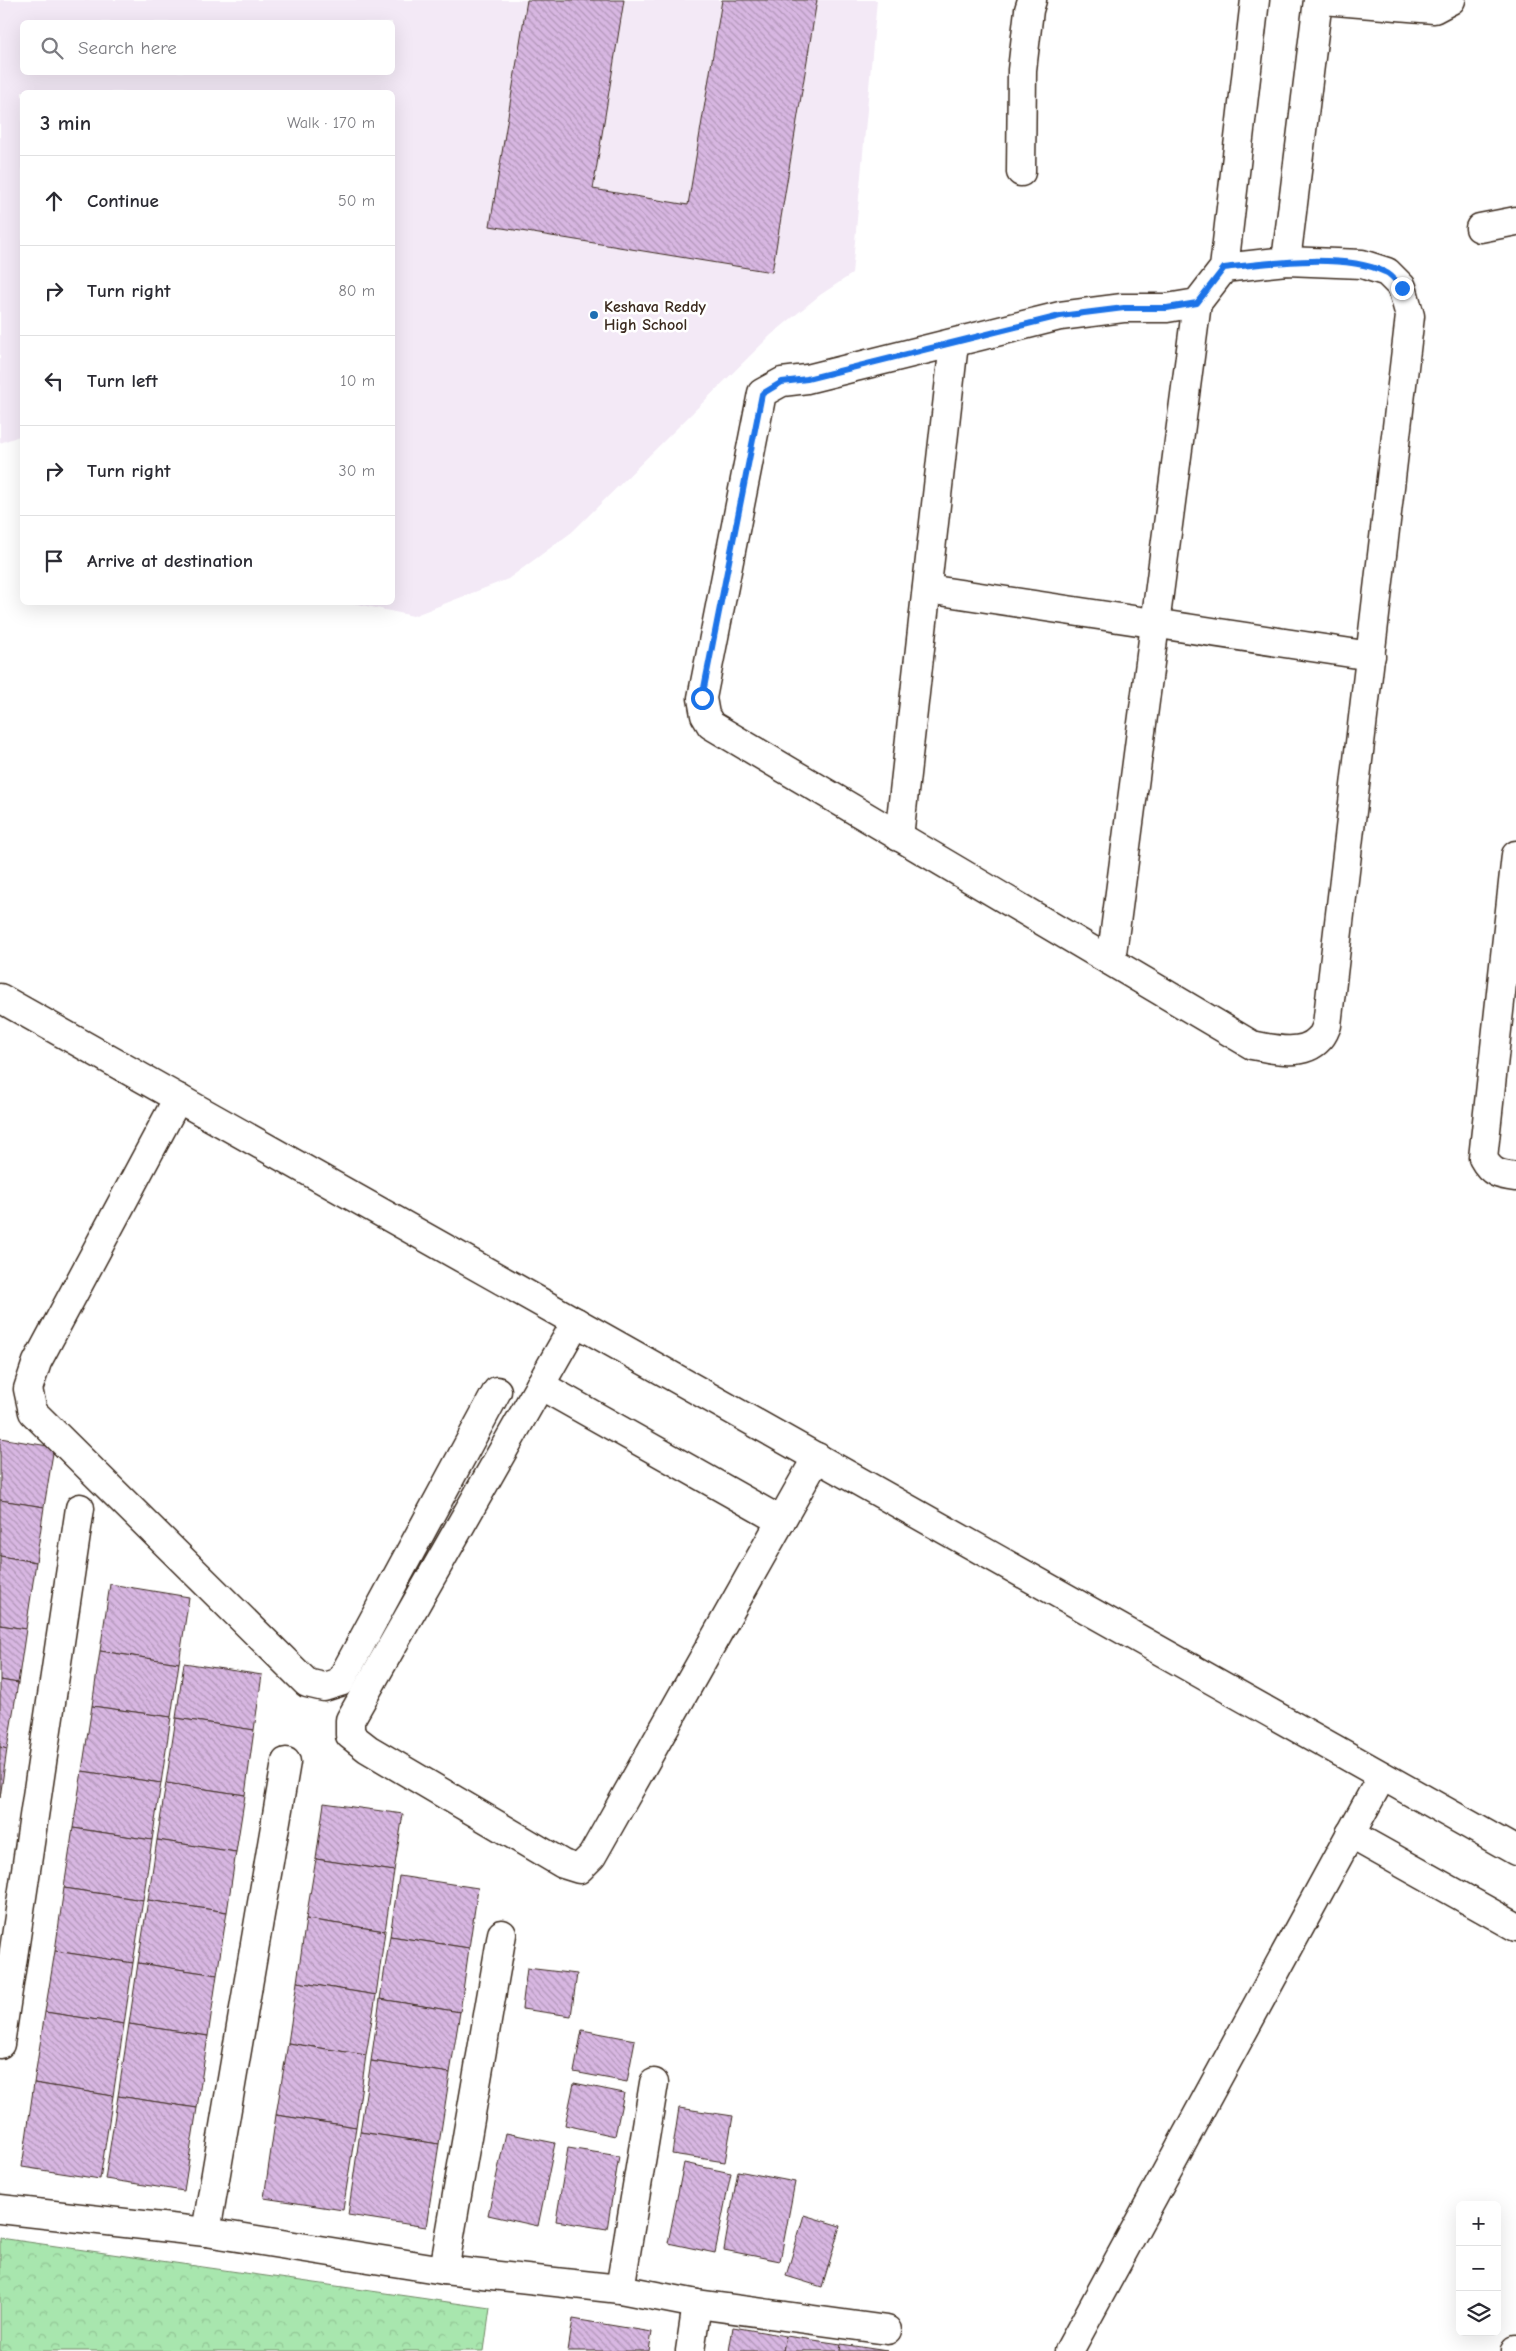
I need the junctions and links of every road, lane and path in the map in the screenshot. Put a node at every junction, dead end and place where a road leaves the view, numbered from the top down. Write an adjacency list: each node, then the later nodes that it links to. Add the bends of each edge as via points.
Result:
1 (1032, 0): 6 (street, via 1022,70)
2 (1256, 0): 10 (street)
3 (1318, 0): 9 (street)
4 (1323, 0): 5 (street, via 1434,9)
5 (1451, 0)
6 (1021, 172)
7 (1516, 221): 8 (street)
8 (1480, 228)
9 (1286, 261): 10 (street); 15 (street, via 1362,264 1387,272 1402,288 1410,316)
10 (1224, 268): 11 (street)
11 (1197, 303): 12 (street, via 1060,316); 14 (street)
12 (954, 343): 13 (street); 16 (street, via 807,379 782,382 762,394 702,698 705,715 711,725)
13 (927, 589): 14 (street); 16 (street)
14 (1154, 625): 15 (street); 18 (street)
15 (1371, 656): 18 (street, via 1327,1026 1319,1040 1301,1049 1274,1050 1252,1045)
16 (899, 837): 18 (street)
17 (1516, 855): 21 (street, via 1482,1158 1489,1169 1503,1176)
18 (1111, 962)
19 (0, 998): 20 (street)
20 (178, 1098): 22 (street); 24 (street, via 37,1362 28,1390 33,1412 307,1683 324,1687 340,1682)
21 (1516, 1177)
22 (576, 1322): 23 (street); 25 (street)
23 (540, 1385): 27 (street); 27 (street, via 350,1720 350,1735 368,1749 563,1864 579,1869 592,1856)
24 (498, 1391)
25 (817, 1457): 27 (street); 29 (street)
26 (80, 1508): 34 (street)
27 (782, 1521)
28 (286, 1762): 37 (street)
29 (1382, 1776): 30 (street); 31 (street)
30 (1350, 1834): 32 (street); 43 (street)
31 (1516, 1851)
32 (1516, 1927)
33 (502, 1934): 38 (street)
34 (0, 2044)
35 (654, 2084): 39 (street)
36 (0, 2209): 37 (street)
37 (206, 2232): 38 (street)
38 (444, 2270): 39 (street)
39 (620, 2289): 40 (street)
40 (697, 2304): 41 (street); 42 (street)
41 (887, 2330)
42 (690, 2351)
43 (1069, 2351)

